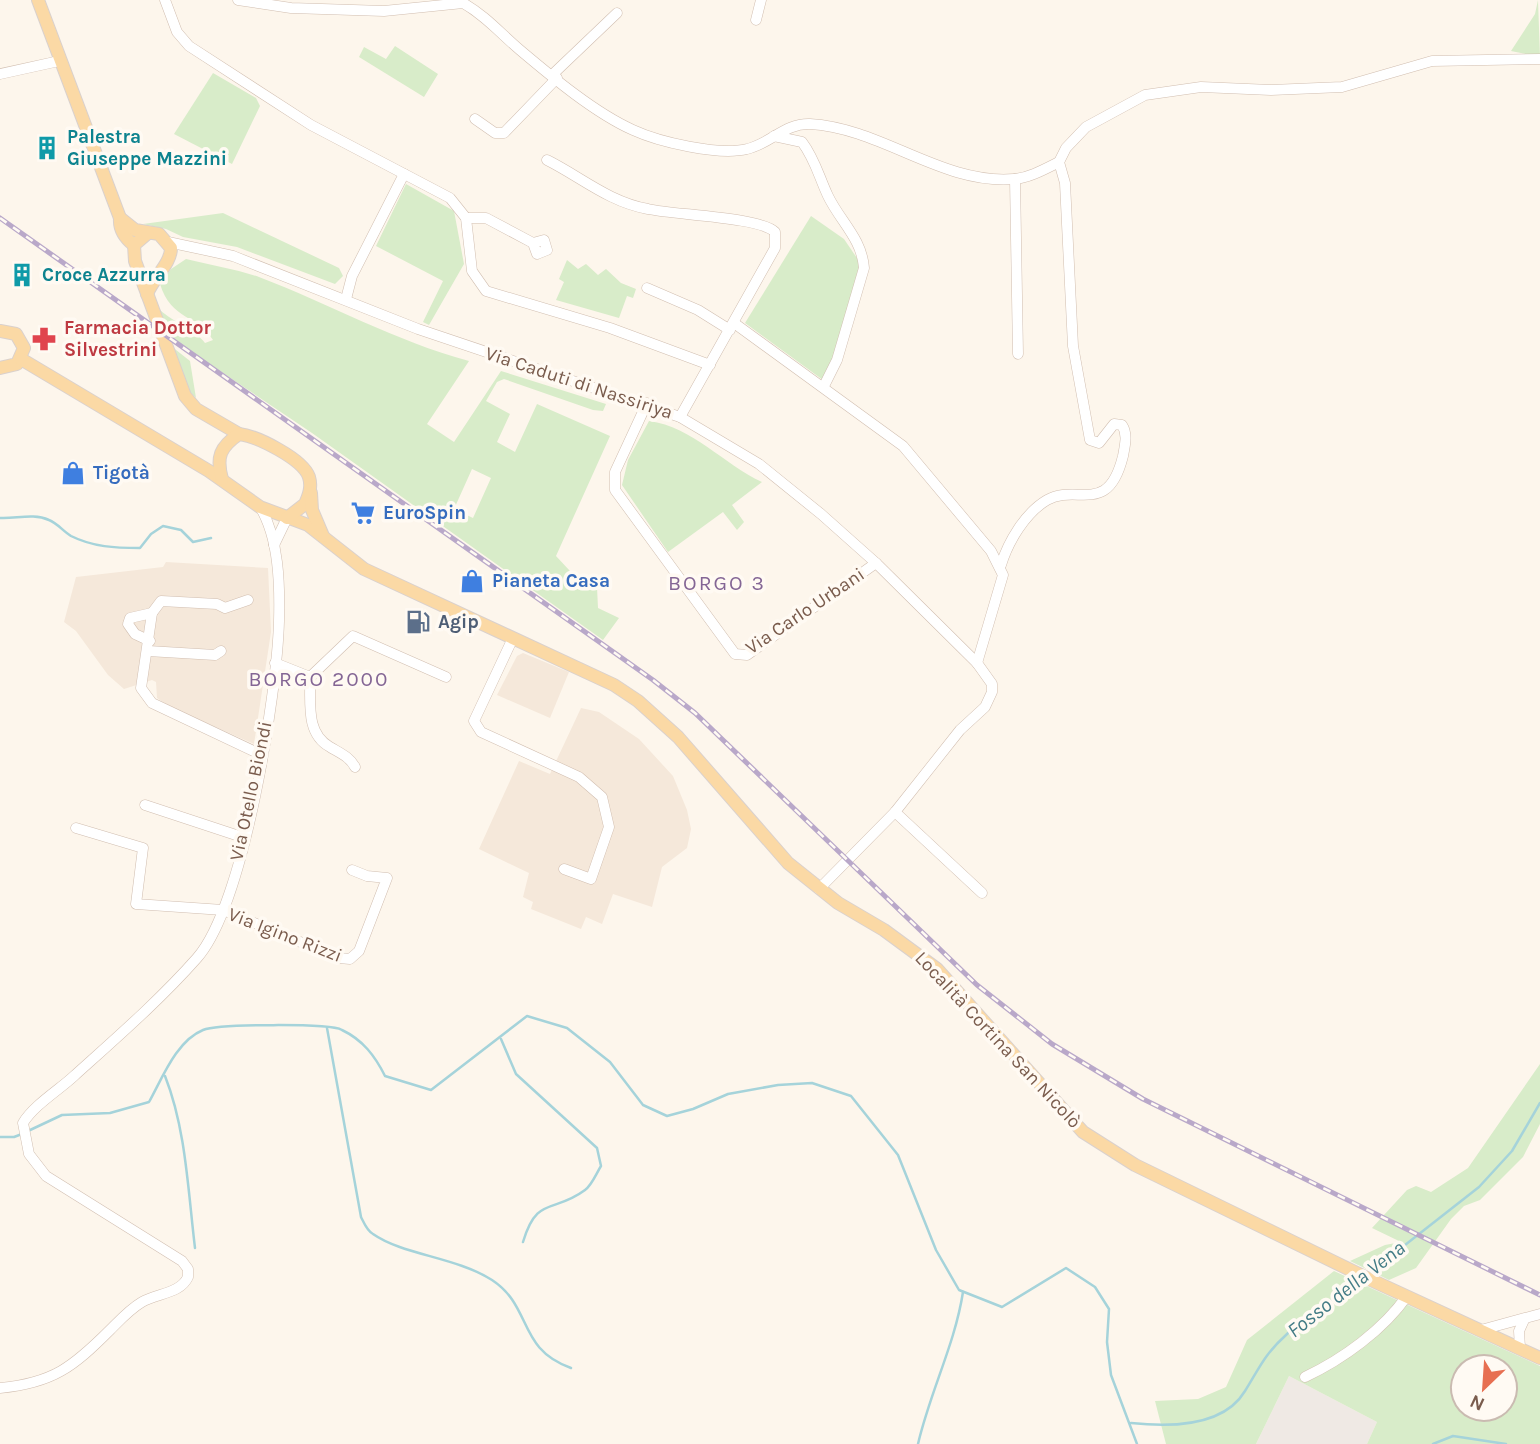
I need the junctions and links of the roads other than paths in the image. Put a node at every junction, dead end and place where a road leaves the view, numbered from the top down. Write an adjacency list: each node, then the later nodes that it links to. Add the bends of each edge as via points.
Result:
1 (38, 0): 9 (main road)
2 (165, 0): 16 (street, via 177,32 189,46 310,125)
3 (238, 0): 5 (street, via 290,8 384,11)
4 (761, 0): 7 (street)
5 (470, 3): 11 (street)
6 (617, 13): 11 (street)
7 (756, 20)
8 (1540, 59): 15 (street, via 1432,61 1342,87 1201,87 1145,95 1086,127)
9 (59, 61): 10 (street); 18 (main road)
10 (0, 74)
11 (555, 76): 12 (street, via 504,133 495,133); 13 (street, via 609,117 666,141 719,150 748,149)
12 (475, 119)
13 (774, 136): 17 (street, via 793,126 832,127 961,174); 35 (street, via 802,142 863,253 864,268 837,360)
14 (547, 160): 29 (street, via 626,204 769,226 775,232 775,248)
15 (1059, 162): 17 (street); 49 (street, via 1065,183 1073,346 1088,435 1099,443 1118,424 1126,436 1110,484 1081,496 1049,498 1008,543)
16 (404, 174): 19 (street, via 450,198); 28 (street, via 352,276)
17 (1015, 179): 31 (street)
18 (120, 218): 20 (main road); 22 (main road, via 126,239)
19 (466, 218): 21 (street, via 486,218); 33 (street, via 472,271 486,290)
20 (148, 233): 22 (main road); 23 (main road, via 159,234)
21 (533, 243)
22 (134, 245): 24 (main road)
23 (169, 249): 25 (main road); 28 (street, Via Caduti di Nassiriya, via 233,256)
24 (136, 264): 25 (main road, via 150,271); 27 (main road)
25 (163, 267): 27 (main road)
26 (648, 288): 29 (street)
27 (147, 294): 38 (main road, via 185,396)
28 (346, 299): 36 (street, Via Caduti di Nassiriya, via 483,352)
29 (732, 327): 33 (street); 35 (street)
30 (0, 331): 32 (main road, via 20,338 24,348)
31 (1018, 354)
32 (21, 359): 34 (main road, via 12,367); 41 (main road)
33 (710, 365): 37 (street)
34 (0, 368)
35 (824, 386): 49 (street, via 903,446)
36 (647, 403): 37 (street, Via Caduti di Nassiriya); 48 (street, Via Carlo Urbani, via 615,472 615,490 734,653 747,655)
37 (680, 417): 48 (street, Via Caduti di Nassiriya, via 760,464)
38 (209, 418): 39 (main road); 40 (main road, via 220,431)
39 (239, 434): 40 (main road); 43 (main road, via 261,439 304,468)
40 (221, 452): 41 (main road); 42 (main road)
41 (191, 462): 42 (main road)
42 (222, 479): 44 (main road)
43 (310, 489): 45 (main road, via 305,504); 46 (main road)
44 (260, 507): 45 (main road); 47 (street, Via Otello Biondi)
45 (287, 518): 46 (main road, Località Cortina San Nicolò); 47 (street, Via Otello Biondi)
46 (323, 536): 52 (main road, Località Cortina San Nicolò, via 364,569)
47 (274, 546): 55 (street, Via Otello Biondi, via 279,620)
48 (876, 563): 56 (street, Via Caduti di Nassiriya)
49 (1001, 565): 56 (street, via 1003,575)
50 (248, 600): 51 (street, via 225,608 161,601)
51 (152, 614): 53 (street); 53 (street, via 137,614 128,624)
52 (513, 638): 65 (street, via 474,721 481,733 579,777 602,797 609,827 591,879); 67 (main road, Località Cortina San Nicolò, via 638,701 678,737 769,844)
53 (149, 646): 54 (street, via 215,655); 59 (street, via 141,688 152,703)
54 (221, 651)
55 (275, 663): 57 (street); 59 (street, Via Otello Biondi)
56 (978, 663): 62 (street, via 992,684 990,700)
57 (310, 677): 58 (street, via 353,636); 60 (street, via 312,729 321,742 351,759)
58 (446, 677)
59 (262, 755): 64 (street, Via Otello Biondi)
60 (355, 767)
61 (145, 805): 64 (street)
62 (895, 812): 67 (street); 68 (street)
63 (76, 828): 69 (street, Via Igino Rizzi, via 143,848 136,904)
64 (244, 838): 69 (street, Via Otello Biondi)
65 (564, 869)
66 (352, 870): 69 (street, Via Igino Rizzi, via 387,878 359,951 350,960)
67 (819, 889): 70 (main road, Località Cortina San Nicolò, via 937,969 1066,1115 1093,1138 1135,1165)
68 (982, 893)
69 (223, 910): 78 (street, Via Otello Biondi, via 197,958 26,1118 23,1129 29,1154 46,1176 182,1261 188,1277 177,1289 130,1311 79,1361 59,1374)
70 (1407, 1296): 73 (main road, Località Cortina San Nicolò); 77 (street, via 1394,1316)
71 (1540, 1314): 72 (street)
72 (1526, 1319): 73 (street); 74 (street); 75 (street, via 1519,1331)
73 (1481, 1330): 74 (main road, Località Cortina San Nicolò)
74 (1498, 1338): 75 (main road, Località Cortina San Nicolò)
75 (1520, 1348): 76 (main road, Località Cortina San Nicolò)
76 (1540, 1358)
77 (1305, 1377)
78 (0, 1388)

